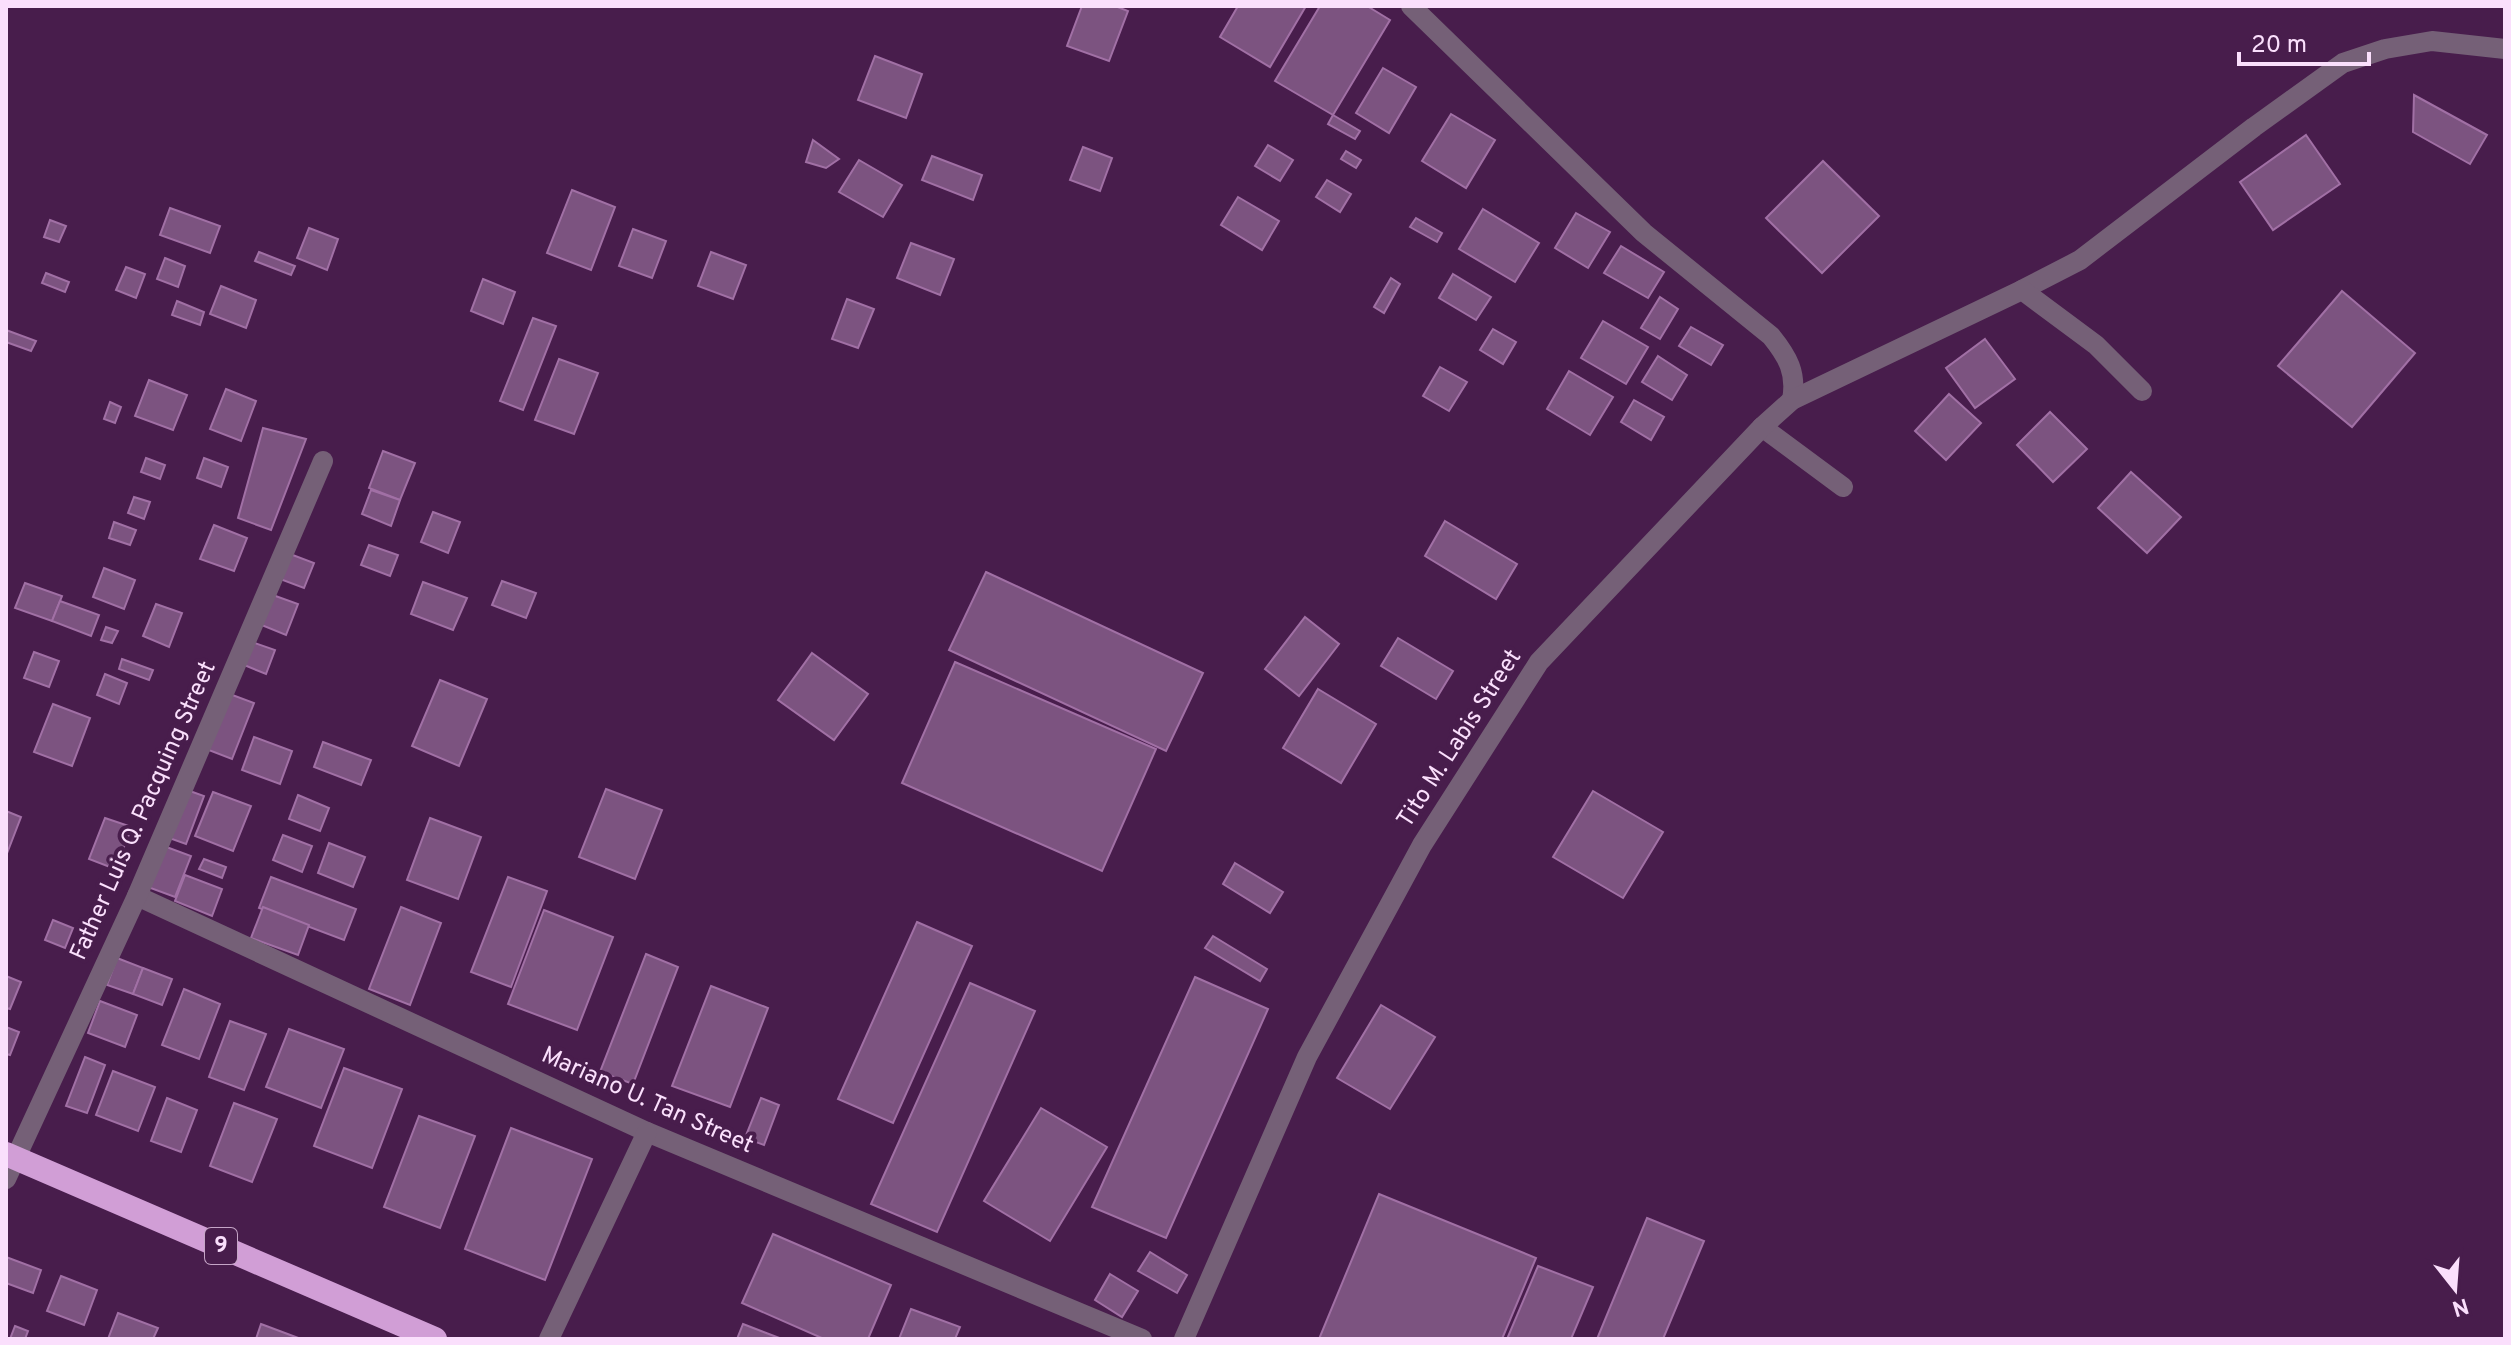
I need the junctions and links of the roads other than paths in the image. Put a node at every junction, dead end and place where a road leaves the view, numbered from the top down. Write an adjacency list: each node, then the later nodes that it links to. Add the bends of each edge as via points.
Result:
1 (1411, 6): 5 (street, via 1644,233 1771,336 1791,367)
2 (2505, 49): 3 (street, Tito M. Labis Street, via 2432,41 2343,63 2080,260)
3 (2022, 290): 4 (street, via 2096,345); 5 (street, Tito M. Labis Street)
4 (2142, 391)
5 (1792, 400): 6 (street, Tito M. Labis Street)
6 (1762, 427): 8 (street); 15 (street, Tito M. Labis Street, via 1539,662 1422,845 1307,1057)
7 (323, 461): 9 (street, Father Luis Q. Pacquing Street)
8 (1843, 487)
9 (137, 896): 10 (street, Mariano U. Tan Street); 11 (street, Father Luis Q. Pacquing Street)
10 (647, 1132): 13 (street); 14 (street, Mariano U. Tan Street)
11 (9, 1164): 12 (highway, 9)
12 (435, 1339)
13 (549, 1339)
14 (1142, 1339)
15 (1184, 1339)

